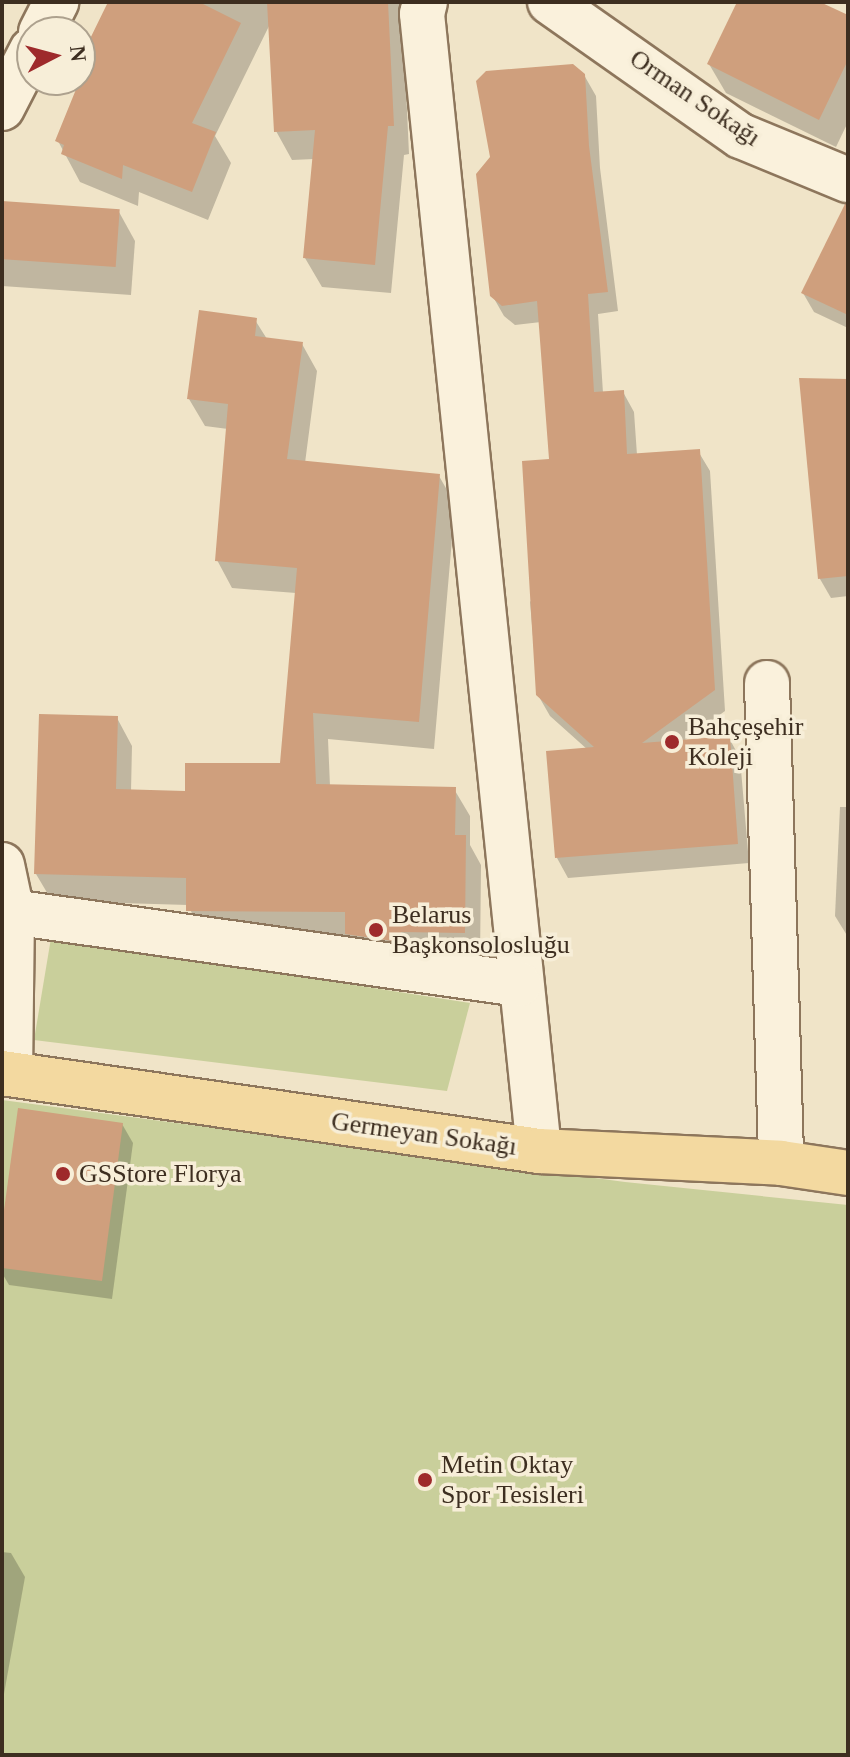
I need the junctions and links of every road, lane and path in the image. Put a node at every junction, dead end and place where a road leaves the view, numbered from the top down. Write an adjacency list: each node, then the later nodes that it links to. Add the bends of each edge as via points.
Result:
1 (425, 2): 10 (street, via 422,14)
2 (550, 2): 3 (street, Orman Sokağı)
3 (592, 14): 6 (street, Orman Sokağı, via 741,136)
4 (16, 81): 5 (street)
5 (2, 108)
6 (848, 180)
7 (767, 683): 13 (street)
8 (2, 865): 9 (street)
9 (12, 912): 10 (street); 11 (street)
10 (519, 984): 12 (street)
11 (6, 1073): 12 (main road, Germeyan Sokağı)
12 (539, 1151): 13 (main road, Germeyan Sokağı)
13 (781, 1163): 14 (main road, Germeyan Sokağı)
14 (848, 1173)

